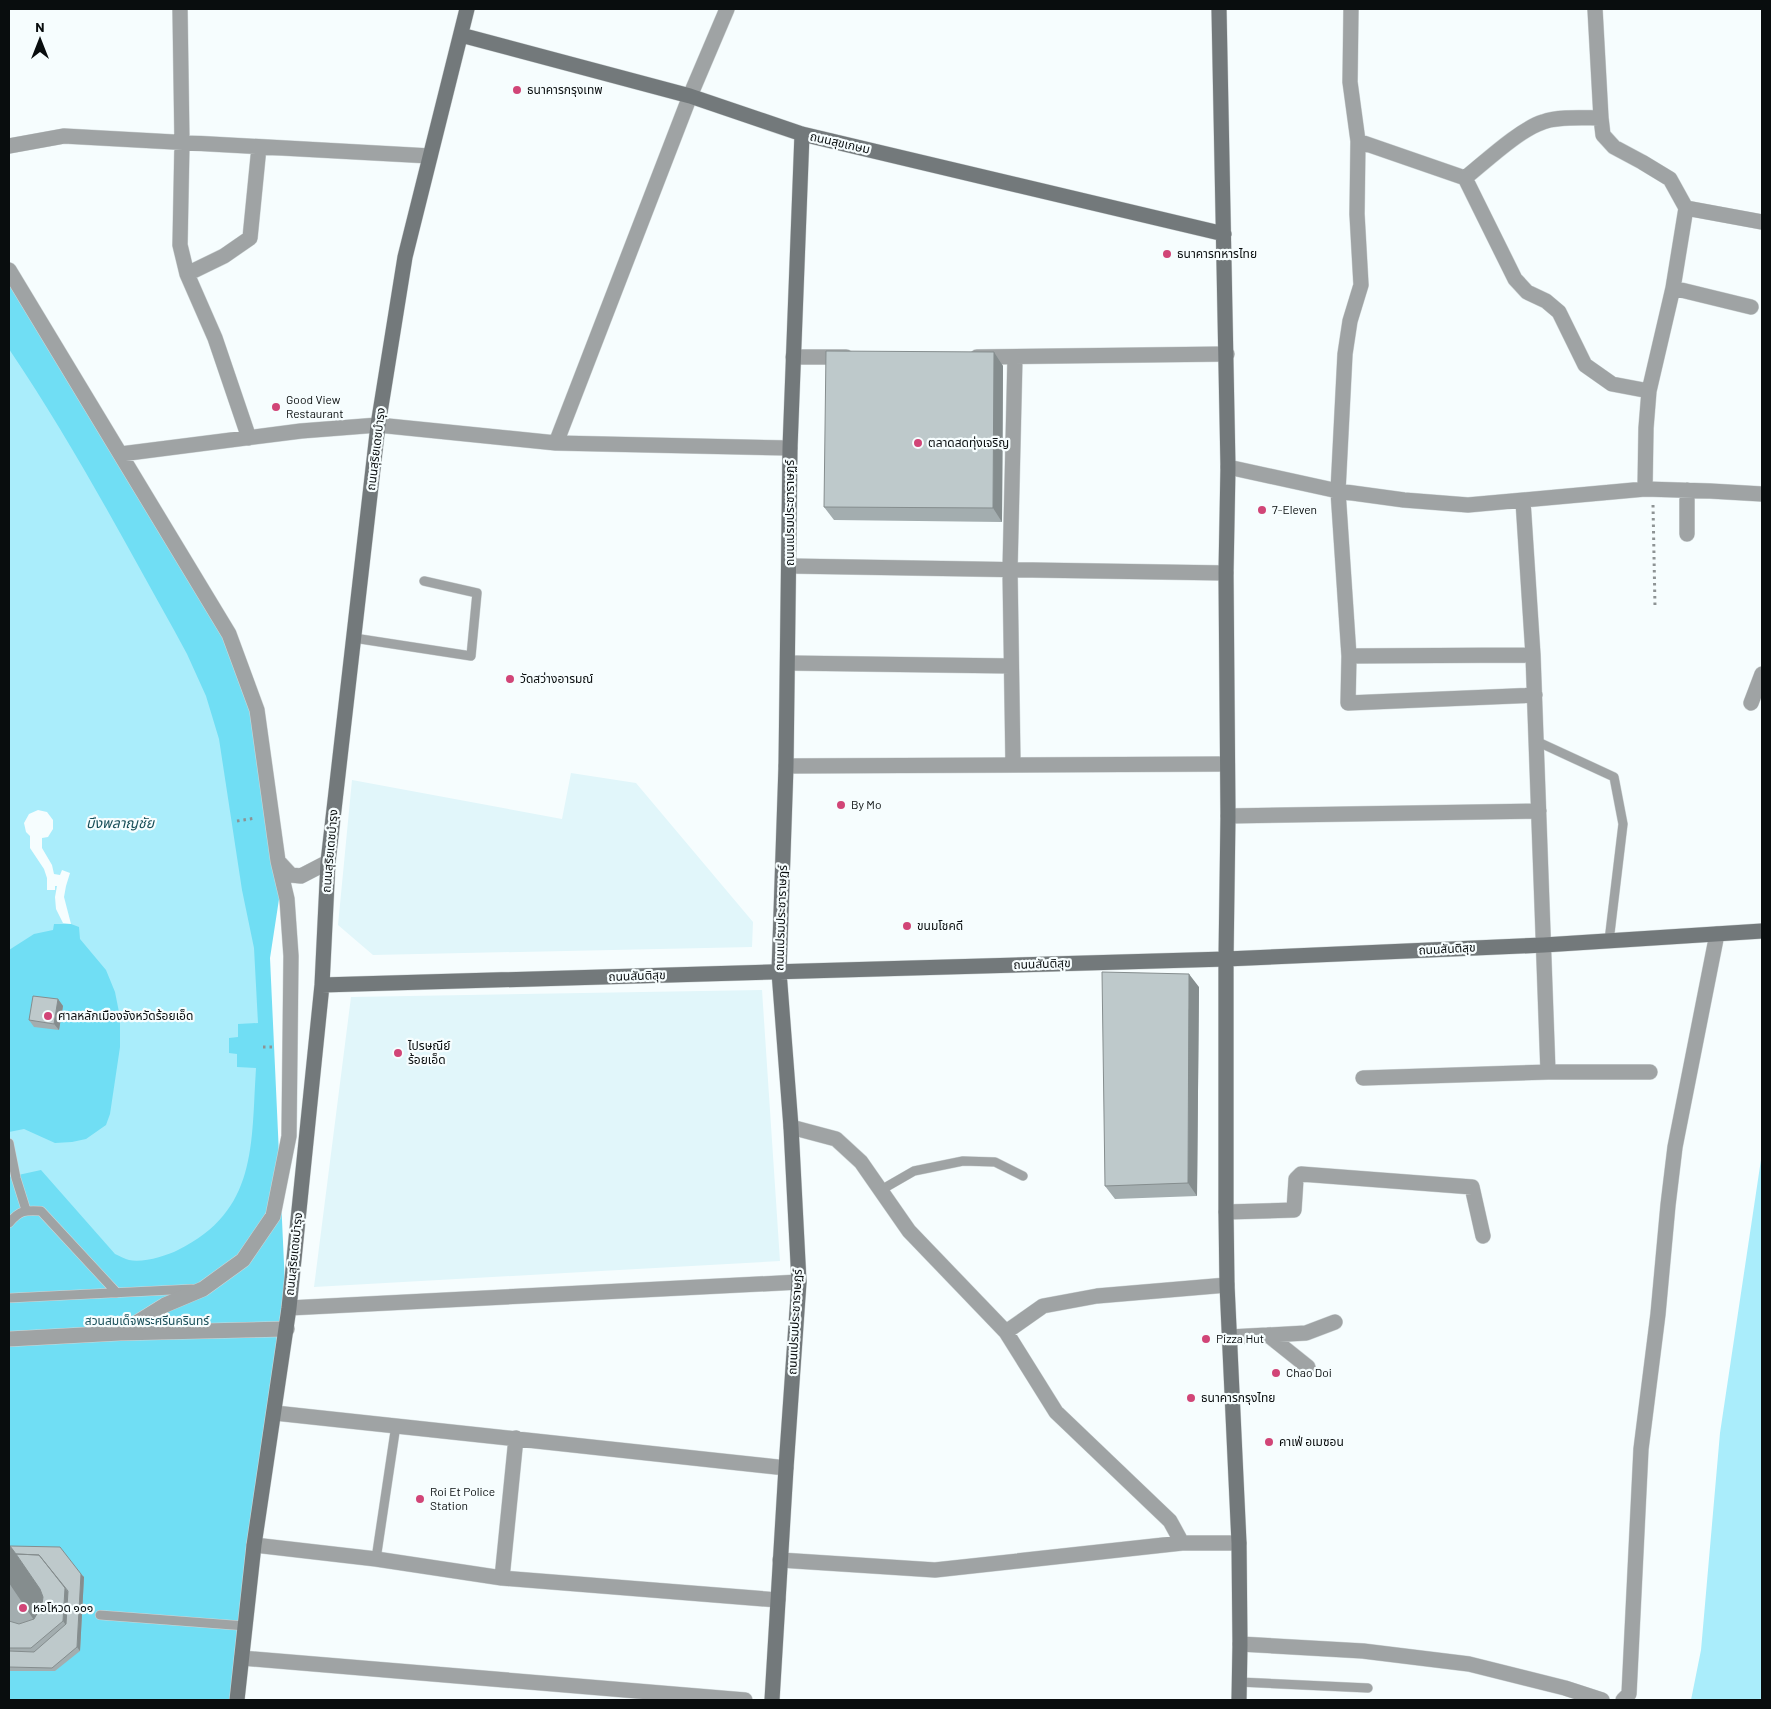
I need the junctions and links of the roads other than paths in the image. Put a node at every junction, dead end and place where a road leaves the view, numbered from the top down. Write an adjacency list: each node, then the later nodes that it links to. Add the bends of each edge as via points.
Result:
1 (180, 9): 12 (street)
2 (467, 9): 7 (street, ถนนสุริยเดชบำรุง)
3 (726, 9): 8 (street)
4 (1219, 9): 19 (street)
5 (1351, 9): 11 (street, via 1350,82)
6 (1595, 9): 9 (street)
7 (462, 35): 8 (street, ถนนสุขเกษม); 15 (street, ถนนสุริยเดชบำรุง)
8 (690, 96): 10 (street, ถนนสุขเกษม); 32 (street)
9 (1601, 118): 16 (street, via 1543,121 1522,133); 17 (street, via 1603,135 1614,147 1670,179)
10 (802, 134): 19 (street, ถนนสุขเกษม); 25 (street, ถนนเปรมประชาราษฏร์)
11 (1358, 141): 16 (street); 38 (street, via 1357,214 1361,285 1350,321 1345,354)
12 (182, 143): 13 (street, via 64,136); 14 (street); 21 (street, via 180,245)
13 (9, 146)
14 (259, 147): 15 (street); 21 (street, via 250,238 224,256)
15 (430, 156): 30 (street, ถนนสุริยเดชบำรุง, via 404,257)
16 (1465, 178): 29 (street, via 1515,280 1527,292 1559,312 1585,365 1612,384)
17 (1686, 208): 18 (street); 22 (street)
18 (1762, 222)
19 (1224, 234): 24 (street)
20 (9, 270): 34 (street)
21 (187, 274): 31 (street, via 215,338)
22 (1674, 288): 23 (street); 29 (street)
23 (1751, 307)
24 (1227, 354): 28 (street); 35 (street)
25 (793, 357): 26 (street); 33 (street, ถนนเปรมประชาราษฏร์)
26 (860, 357)
27 (967, 357): 28 (street)
28 (1015, 357): 43 (street)
29 (1649, 391): 36 (street, via 1646,428)
30 (378, 425): 31 (street); 32 (street); 46 (street, ถนนสุริยเดชบำรุง)
31 (249, 438): 34 (street)
32 (556, 444): 33 (street)
33 (790, 448): 42 (street, ถนนเปรมประชาราษฏร์)
34 (122, 454): 60 (street, via 229,634 257,710)
35 (1228, 467): 38 (street); 44 (street)
36 (1649, 490): 37 (street); 40 (street)
37 (1687, 490): 39 (street); 41 (street)
38 (1338, 491): 40 (street, via 1468,505); 48 (street)
39 (1762, 494)
40 (1523, 501): 47 (street)
41 (1686, 534)
42 (790, 566): 43 (street); 49 (street, ถนนเปรมประชาราษฏร์)
43 (1010, 570): 44 (street); 50 (street)
44 (1226, 573): 56 (street)
45 (424, 581): 46 (lane, via 477,592 471,656)
46 (354, 638): 61 (street, ถนนสุริยเดชบำรุง)
47 (1533, 654): 48 (street); 52 (street)
48 (1349, 656): 52 (street, via 1348,703)
49 (788, 663): 50 (street); 57 (street, ถนนเปรมประชาราษฏร์)
50 (1011, 666): 55 (street)
51 (1762, 674): 53 (street)
52 (1535, 695): 54 (street)
53 (1751, 703)
54 (1536, 741): 58 (street); 64 (lane, via 1614,777 1623,824)
55 (1013, 764): 56 (street); 57 (street)
56 (1227, 764): 59 (street)
57 (786, 766): 67 (street, ถนนเปรมประชาราษฏร์)
58 (1539, 811): 59 (street); 65 (street)
59 (1228, 816): 66 (street)
60 (278, 861): 61 (street, via 291,875 301,876); 82 (street, via 287,899 292,956 289,1136 274,1216 243,1260)
61 (328, 862): 68 (street, ถนนสุริยเดชบำรุง)
62 (1762, 931): 63 (street, ถนนสันติสุข)
63 (1717, 934): 64 (street, ถนนสันติสุข); 116 (street, via 1674,1156 1640,1449 1629,1694)
64 (1609, 941): 65 (street, ถนนสันติสุข)
65 (1544, 945): 66 (street, ถนนสันติสุข); 69 (street)
66 (1226, 959): 67 (street, ถนนสันติสุข); 77 (street)
67 (779, 972): 68 (street, ถนนสันติสุข); 72 (street, ถนนเปรมประชาราษฏร์)
68 (322, 985): 85 (street, ถนนสุริยเดชบำรุง)
69 (1548, 1072): 70 (street); 71 (street)
70 (1650, 1072)
71 (1363, 1078)
72 (791, 1127): 75 (street, via 836,1139 861,1162); 80 (street, ถนนเปรมประชาราษฏร์)
73 (9, 1142): 76 (lane)
74 (1022, 1176): 75 (lane, via 995,1162 963,1161 914,1171)
75 (881, 1190): 88 (street, via 909,1231)
76 (26, 1210): 78 (lane, via 15,1215); 83 (lane, via 41,1211)
77 (1226, 1212): 79 (street, via 1294,1210 1296,1179 1301,1174 1472,1187); 81 (street)
78 (9, 1223)
79 (1483, 1236)
80 (799, 1282): 85 (street); 97 (street, ถนนเปรมประชาราษฏร์)
81 (1227, 1285): 88 (street, via 1097,1296 1043,1306); 91 (street)
82 (203, 1288): 83 (lane); 89 (street, via 165,1305)
83 (116, 1293): 84 (lane)
84 (9, 1298)
85 (289, 1308): 87 (street, ถนนสุริยเดชบำรุง)
86 (1335, 1322): 90 (street, via 1306,1333)
87 (287, 1328): 89 (street); 94 (street, ถนนสุริยเดชบำรุง)
88 (1006, 1332): 98 (street, via 1056,1412 1170,1521)
89 (120, 1333): 92 (street)
90 (1268, 1335): 91 (street); 93 (street)
91 (1230, 1337): 99 (street)
92 (9, 1339)
93 (1308, 1367)
94 (275, 1412): 95 (street); 100 (street, ถนนสุริยเดชบำรุง)
95 (396, 1425): 96 (street); 101 (lane)
96 (516, 1438): 97 (street); 103 (street)
97 (786, 1468): 102 (street, ถนนเปรมประชาราษฏร์)
98 (1182, 1543): 99 (street); 102 (street, via 935,1570)
99 (1239, 1543): 107 (street)
100 (254, 1545): 101 (street); 106 (street, ถนนสุริยเดชบำรุง)
101 (376, 1559): 103 (street)
102 (780, 1560): 104 (street, ถนนเปรมประชาราษฏร์)
103 (502, 1578): 104 (street)
104 (778, 1600): 113 (street, ถนนเปรมประชาราษฏร์)
105 (100, 1615): 106 (lane)
106 (246, 1626): 108 (street, ถนนสุริยเดชบำรุง)
107 (1240, 1644): 109 (street); 115 (street, via 1363,1651 1469,1664)
108 (242, 1658): 111 (street, ถนนสุริยเดชบำรุง); 112 (street)
109 (1239, 1682): 110 (lane); 114 (street)
110 (1368, 1688)
111 (237, 1700)
112 (745, 1700)
113 (772, 1700)
114 (1239, 1700)
115 (1602, 1700)
116 (1623, 1700)

